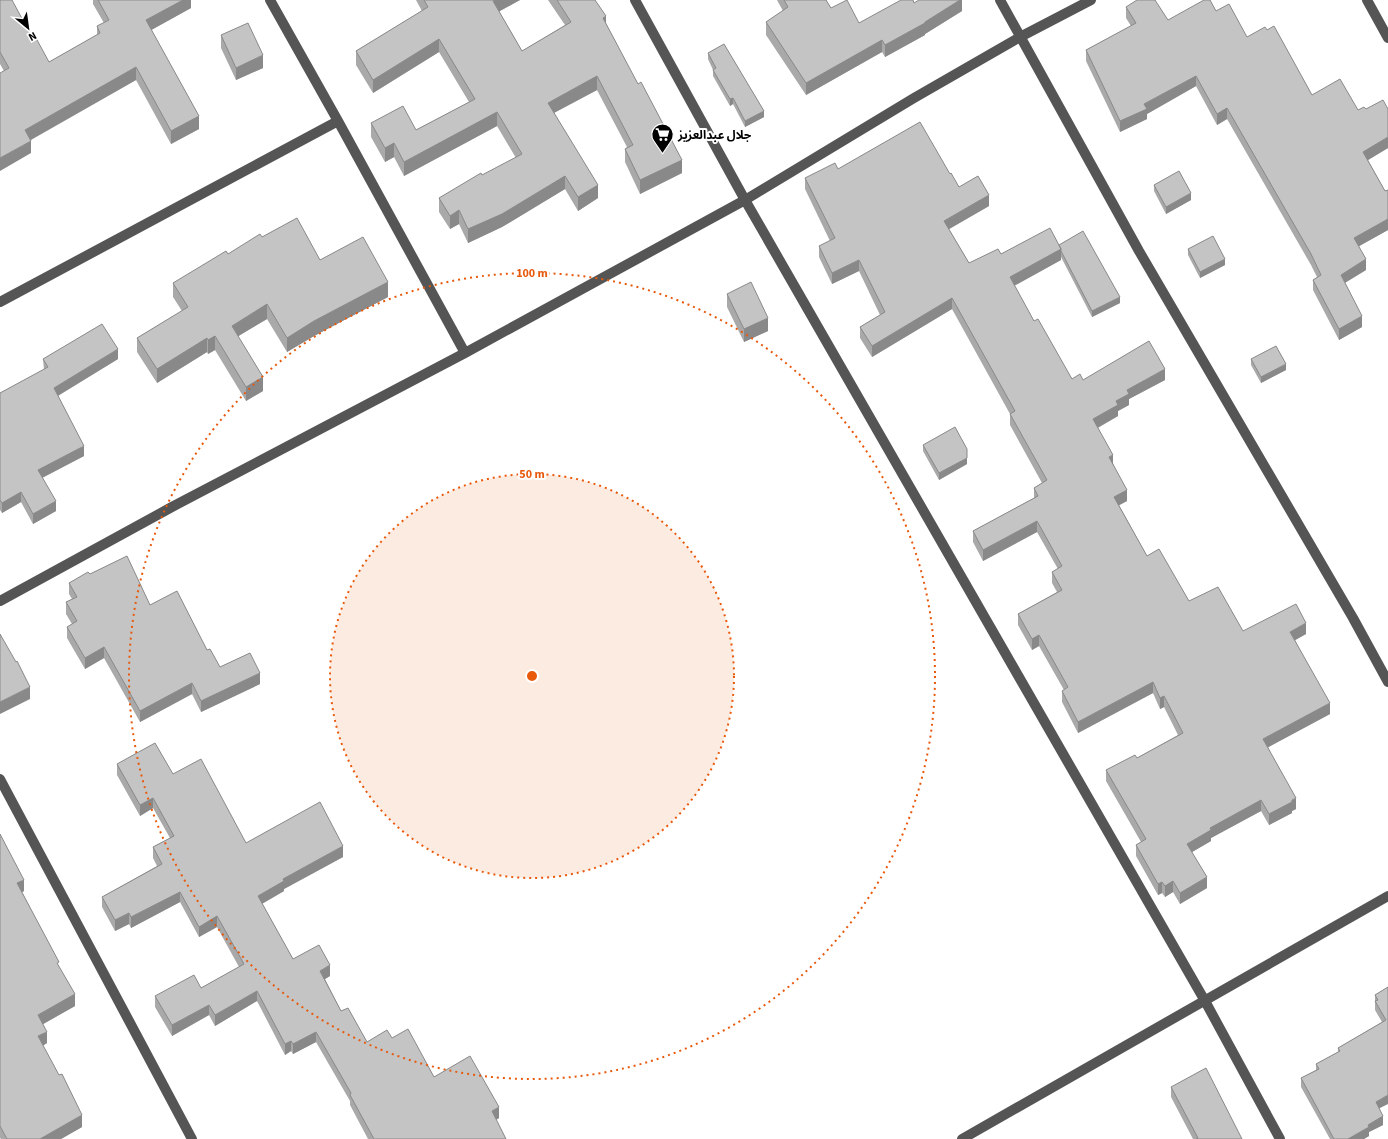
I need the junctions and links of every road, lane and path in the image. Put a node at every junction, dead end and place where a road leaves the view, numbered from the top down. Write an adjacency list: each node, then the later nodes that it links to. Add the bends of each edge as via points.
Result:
1 (270, 0): 8 (street)
2 (635, 0): 9 (street)
3 (1000, 0): 6 (street)
4 (1091, 0): 6 (street)
5 (1367, 0): 7 (street)
6 (1020, 37): 9 (street); 13 (street, via 1139,251 1350,611)
7 (1388, 38)
8 (338, 121): 10 (street); 11 (street)
9 (745, 200): 11 (street); 16 (street)
10 (0, 302)
11 (465, 353): 12 (street)
12 (0, 601)
13 (1388, 682)
14 (0, 779): 17 (street)
15 (1388, 896): 16 (street)
16 (1205, 1001): 18 (street); 19 (street)
17 (192, 1139)
18 (962, 1139)
19 (1280, 1139)

